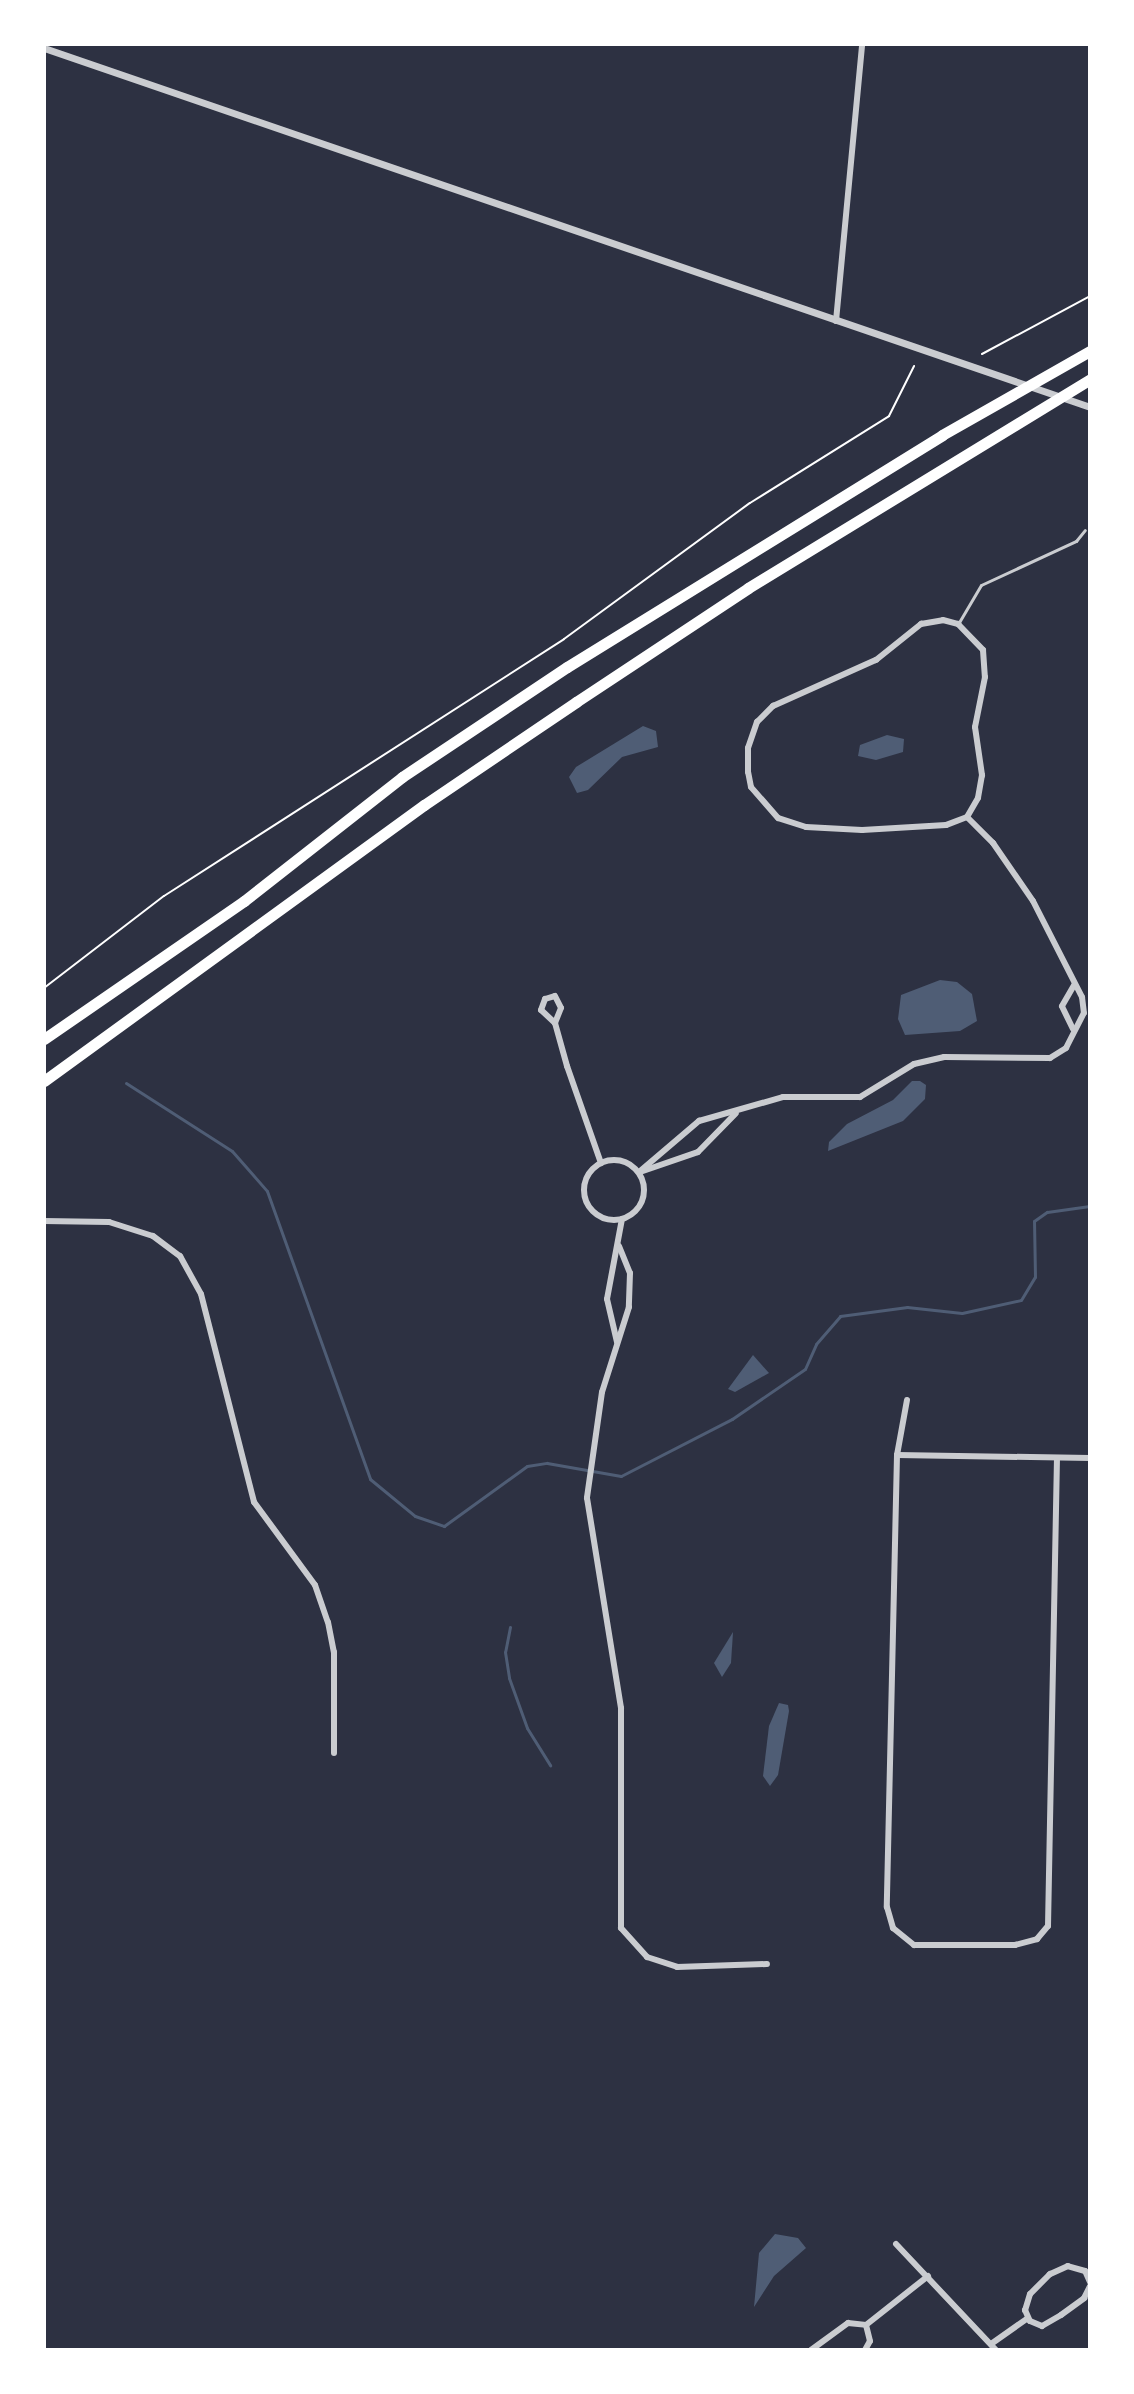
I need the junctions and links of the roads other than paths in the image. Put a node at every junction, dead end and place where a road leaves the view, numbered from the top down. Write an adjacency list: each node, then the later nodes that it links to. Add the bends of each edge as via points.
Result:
1 (862, 44): 3 (street)
2 (44, 48): 3 (street)
3 (836, 321): 6 (street)
4 (1090, 351): 15 (highway, via 942,435 555,676 402,777 244,901)
5 (1090, 379): 16 (highway, via 748,588 576,702)
6 (1090, 407)
7 (1085, 530): 8 (lane, via 1076,541 981,585)
8 (958, 624): 9 (street, via 983,650 985,677 975,727 982,775); 9 (street, via 921,624 876,660 773,706 757,722 748,748 748,772 751,787 778,818 806,827 915,828)
9 (967, 817): 10 (street, via 1016,872)
10 (1074, 985): 11 (street); 14 (street, via 1062,1006)
11 (1086, 997): 12 (street)
12 (1087, 1014): 14 (street)
13 (555, 1023): 18 (street)
14 (1073, 1029): 17 (street, via 1066,1048 1050,1058 944,1057 914,1064 860,1097 783,1097)
15 (44, 1039)
16 (44, 1081)
17 (736, 1113): 19 (street, via 699,1121); 19 (street, via 698,1152)
18 (601, 1163): 19 (street, via 622,1161); 20 (street, via 584,1186 587,1205 602,1218)
19 (639, 1172): 20 (street, via 642,1200)
20 (622, 1219): 22 (street)
21 (44, 1221): 28 (street, via 109,1222 153,1236 180,1256 201,1294 254,1502 315,1585 328,1622 334,1652)
22 (619, 1246): 23 (street, via 607,1299); 23 (street, via 630,1273)
23 (617, 1346): 29 (street, via 602,1392 587,1498 621,1708 621,1928 647,1957 677,1967)
24 (907, 1400): 25 (street)
25 (897, 1455): 27 (street); 27 (street, via 887,1907 893,1928 914,1945 1015,1945 1037,1939 1048,1926)
26 (1090, 1458): 27 (street)
27 (1057, 1459)
28 (334, 1753)
29 (767, 1964)
30 (896, 2244): 31 (street)
31 (928, 2276): 34 (street); 35 (street)
32 (1090, 2284): 33 (street, via 1084,2298 1042,2326); 33 (street, via 1085,2271 1068,2266 1050,2274 1030,2294)
33 (1028, 2318): 35 (street)
34 (866, 2325): 36 (street, via 848,2323); 37 (street, via 870,2341)
35 (994, 2347)
36 (811, 2350)
37 (865, 2350)

